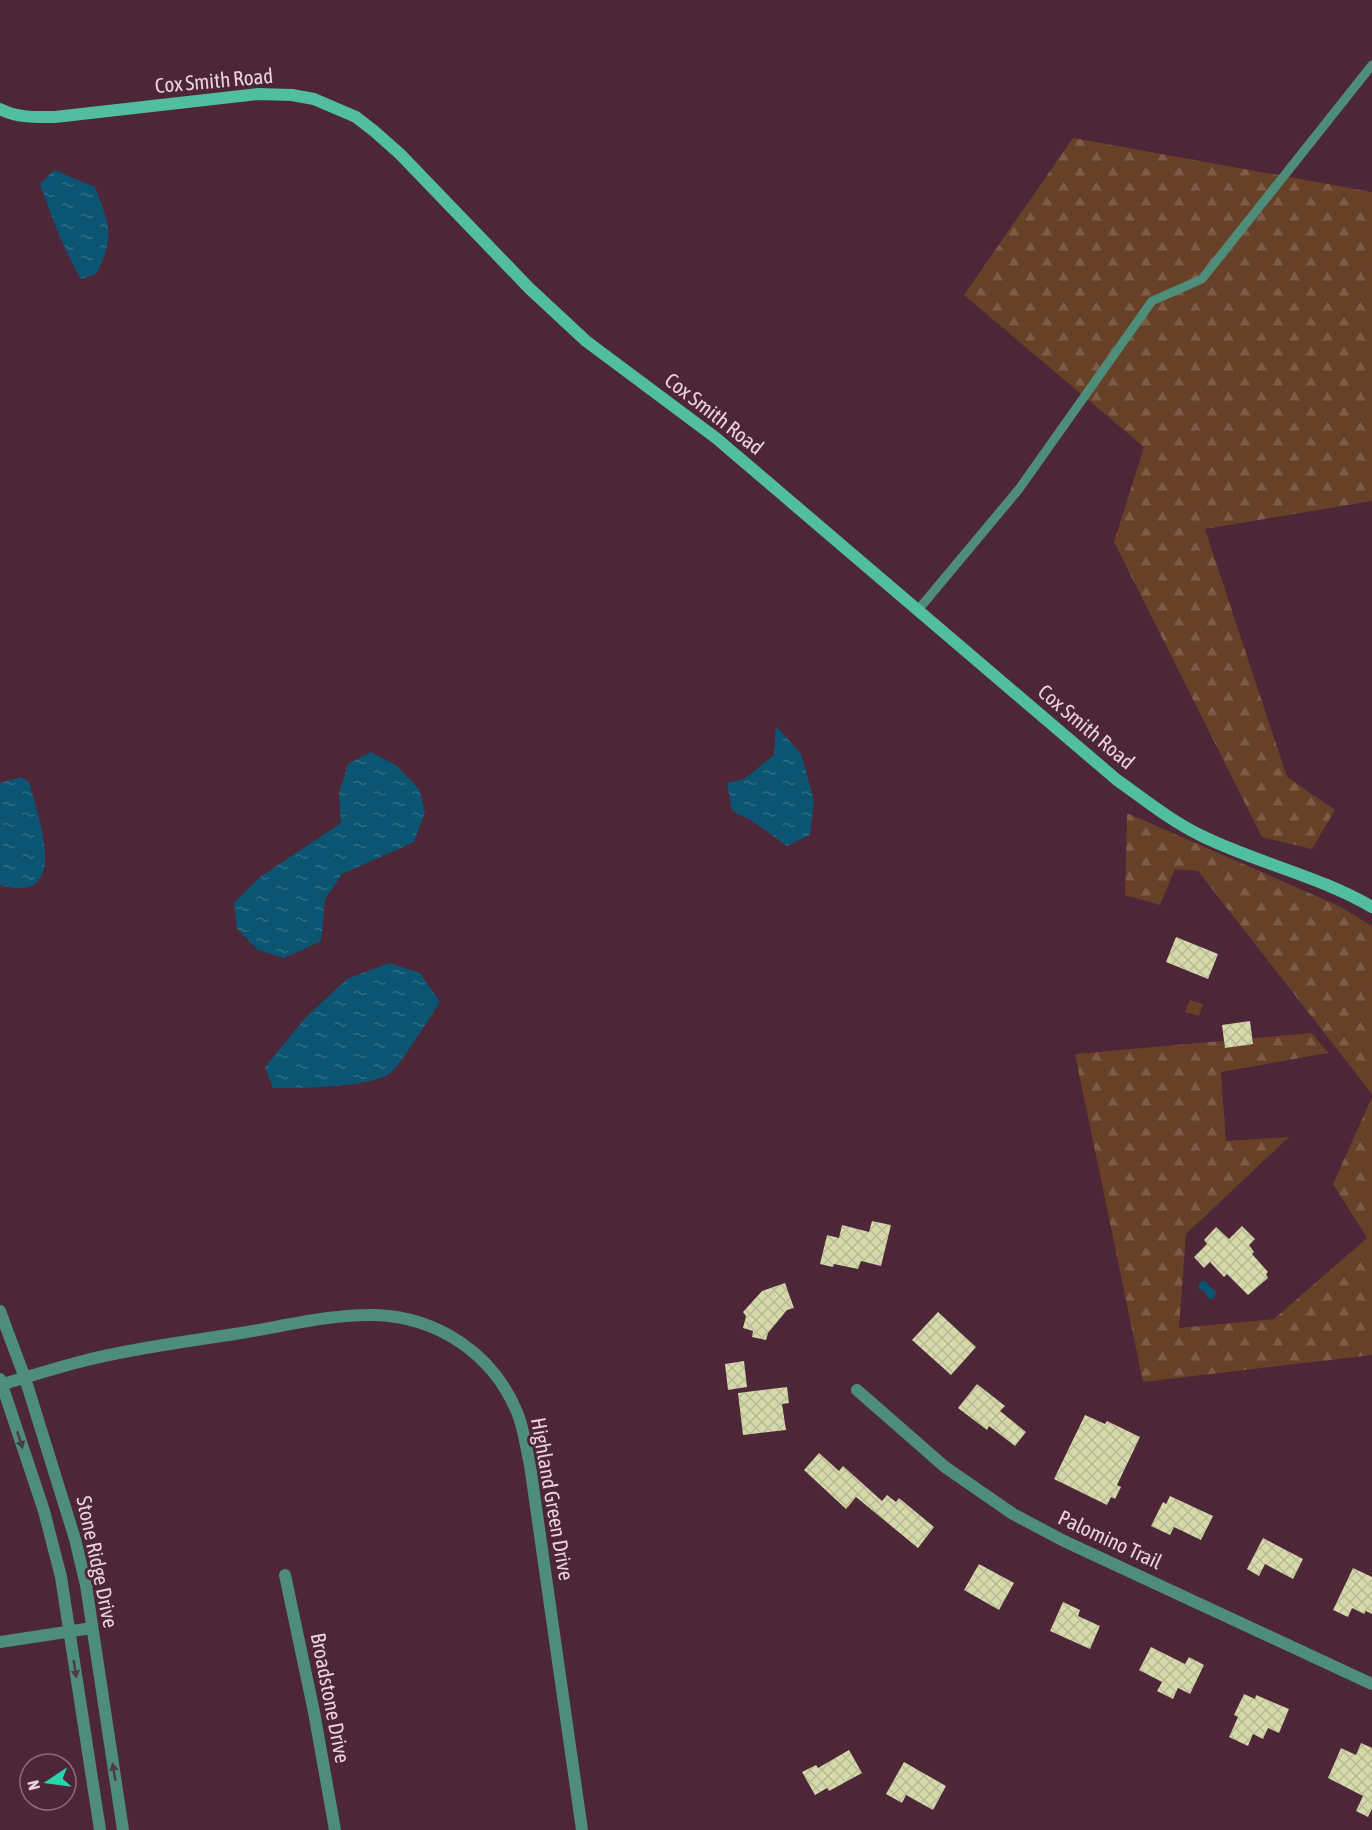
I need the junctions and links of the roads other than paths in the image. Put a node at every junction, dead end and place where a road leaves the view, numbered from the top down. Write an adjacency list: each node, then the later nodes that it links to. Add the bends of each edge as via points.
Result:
1 (1372, 65): 3 (lane, via 1202,279 1152,301 1019,489)
2 (0, 110): 3 (street, Cox Smith Road, via 30,117 55,117 258,94 315,99 356,117 400,154 487,246 586,341 716,438)
3 (918, 610): 4 (street, Cox Smith Road, via 1117,780 1163,813 1201,835)
4 (1372, 907)
5 (0, 1311): 6 (street, Stone Ridge Drive)
6 (25, 1378): 7 (street, Highland Green Drive); 10 (street, Stone Ridge Drive, via 75,1539); 17 (street, Highland Green Drive, via 140,1350 332,1318 376,1316 434,1328 454,1337 495,1373 518,1414 530,1465)
7 (1, 1382): 11 (street, Stone Ridge Drive, one-way to 11, via 53,1541)
8 (858, 1390): 13 (street, Palomino Trail, via 945,1467 1013,1514)
9 (285, 1575): 16 (street, Broadstone Drive)
10 (93, 1628): 11 (street); 15 (street, Stone Ridge Drive, one-way to 10)
11 (70, 1632): 12 (street); 14 (street, Stone Ridge Drive, one-way to 14)
12 (0, 1642)
13 (1372, 1684)
14 (100, 1830)
15 (123, 1830)
16 (334, 1830)
17 (582, 1830)

